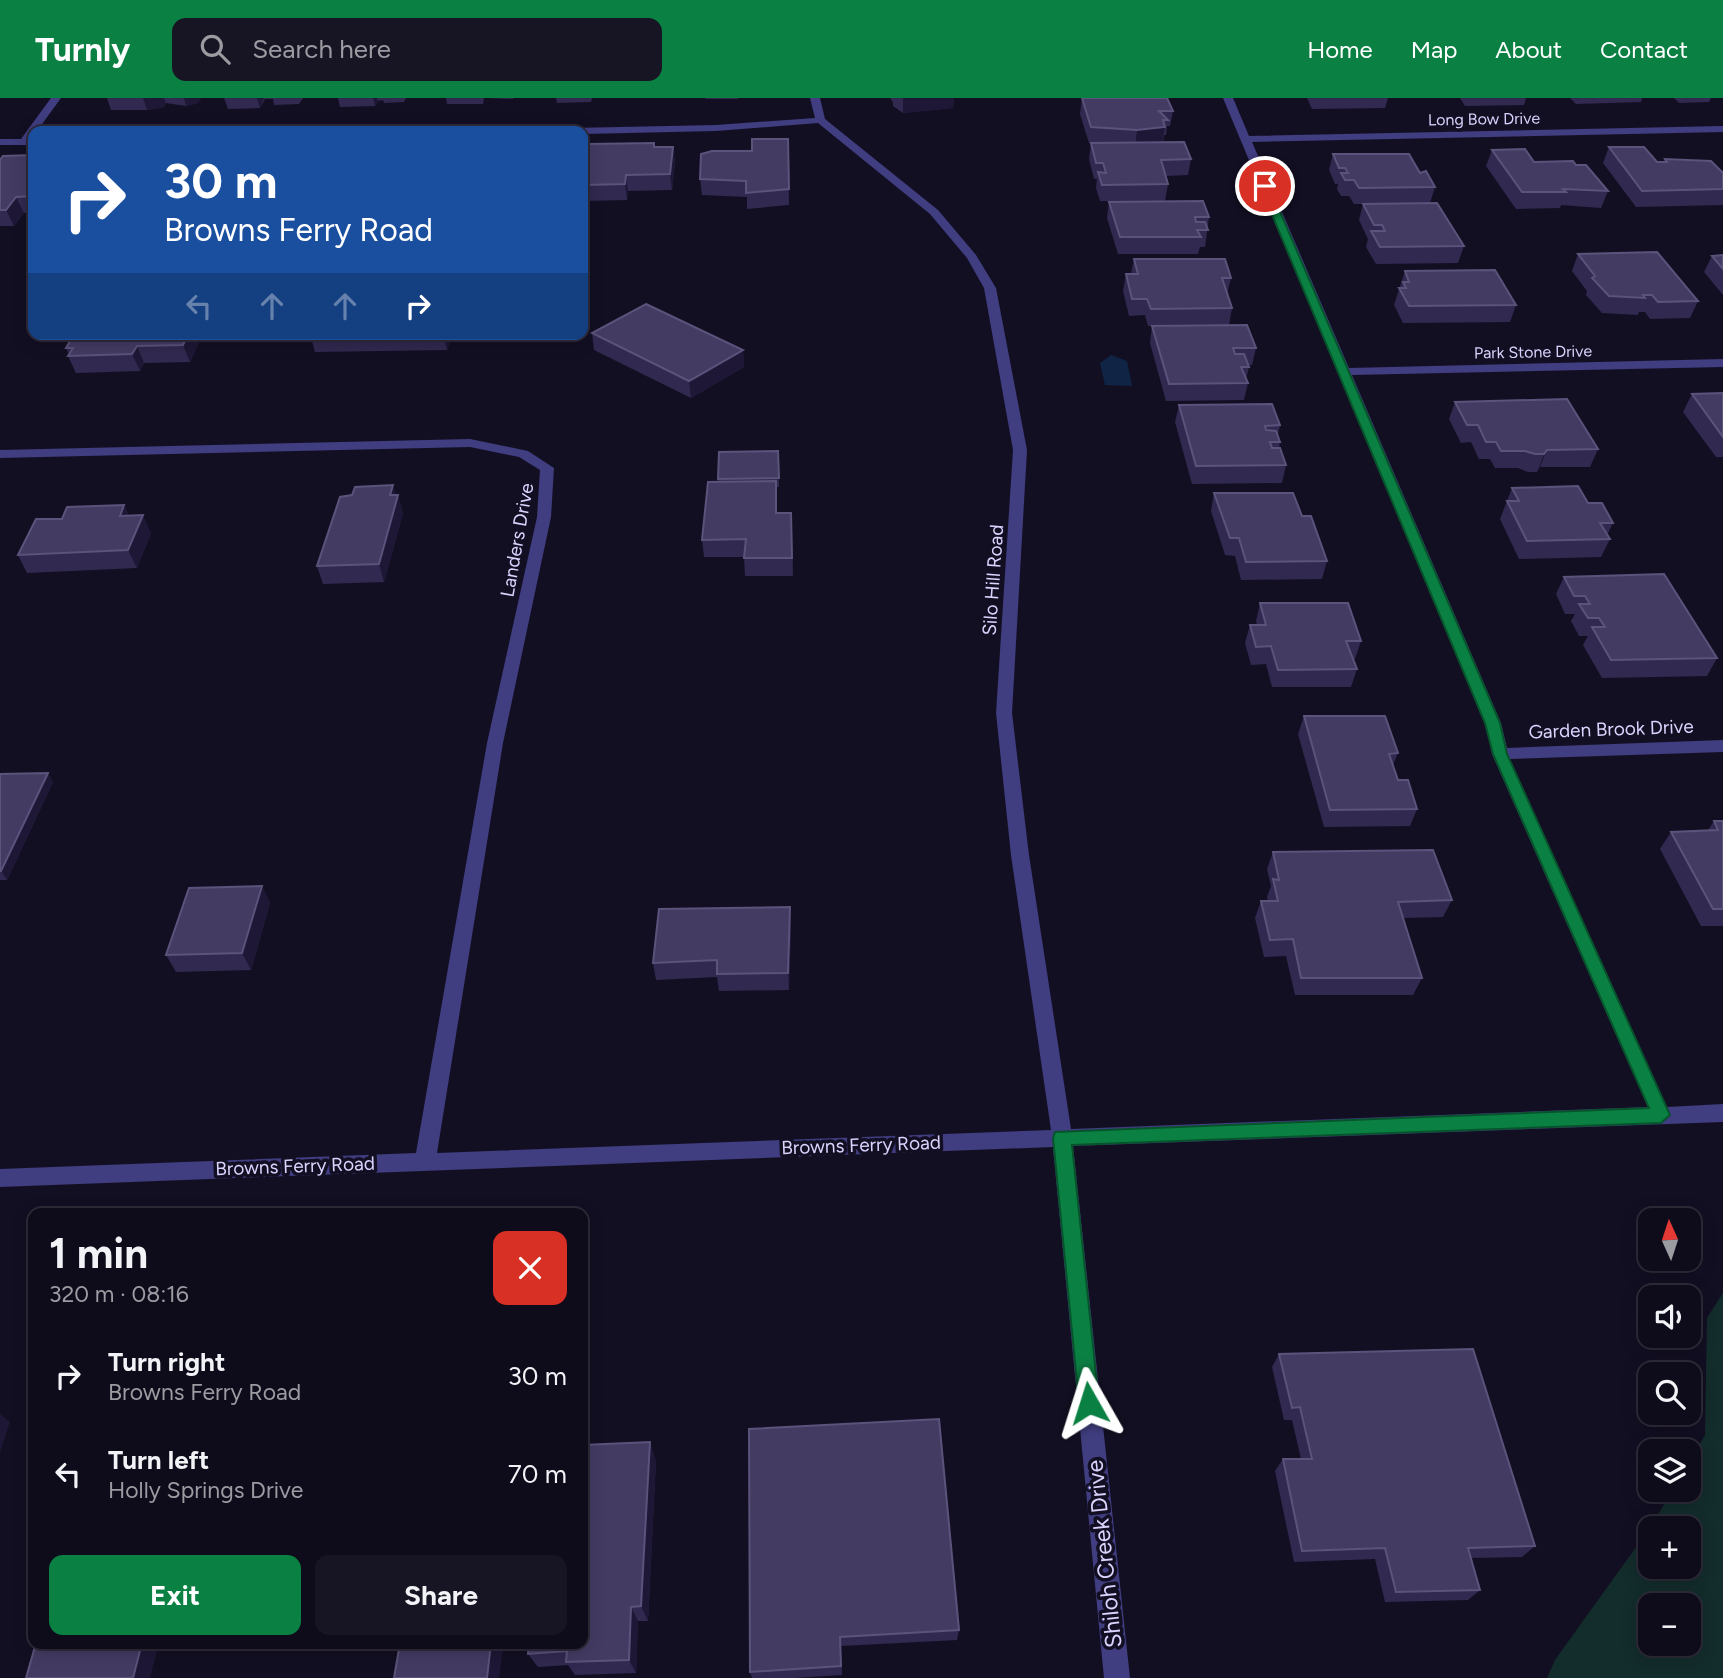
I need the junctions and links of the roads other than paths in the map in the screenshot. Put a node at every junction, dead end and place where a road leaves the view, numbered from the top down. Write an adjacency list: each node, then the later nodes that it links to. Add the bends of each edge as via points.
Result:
1 (56, 98): 5 (street)
2 (815, 98): 4 (street)
3 (1228, 98): 8 (street)
4 (820, 120): 7 (street); 18 (street, Silo Hill Road, via 934,212 972,257 990,288 1020,450 1004,713)
5 (38, 126)
6 (1723, 130): 8 (street, Long Bow Drive)
7 (588, 131)
8 (1245, 139): 12 (street)
9 (0, 142): 10 (street)
10 (28, 142)
11 (1723, 363): 12 (street, Park Stone Drive)
12 (1343, 372): 15 (street, via 1493,723)
13 (0, 454): 19 (street, Landers Drive, via 470,443 523,454 547,468 544,517 495,743)
14 (1723, 746): 15 (street, Garden Brook Drive)
15 (1500, 754): 17 (street)
16 (1723, 1113): 17 (street, Browns Ferry Road)
17 (1661, 1115): 18 (street, Browns Ferry Road)
18 (1062, 1138): 19 (street, Browns Ferry Road); 21 (street, Shiloh Creek Drive)
19 (425, 1161): 20 (street, Browns Ferry Road)
20 (0, 1178)
21 (1117, 1678)

